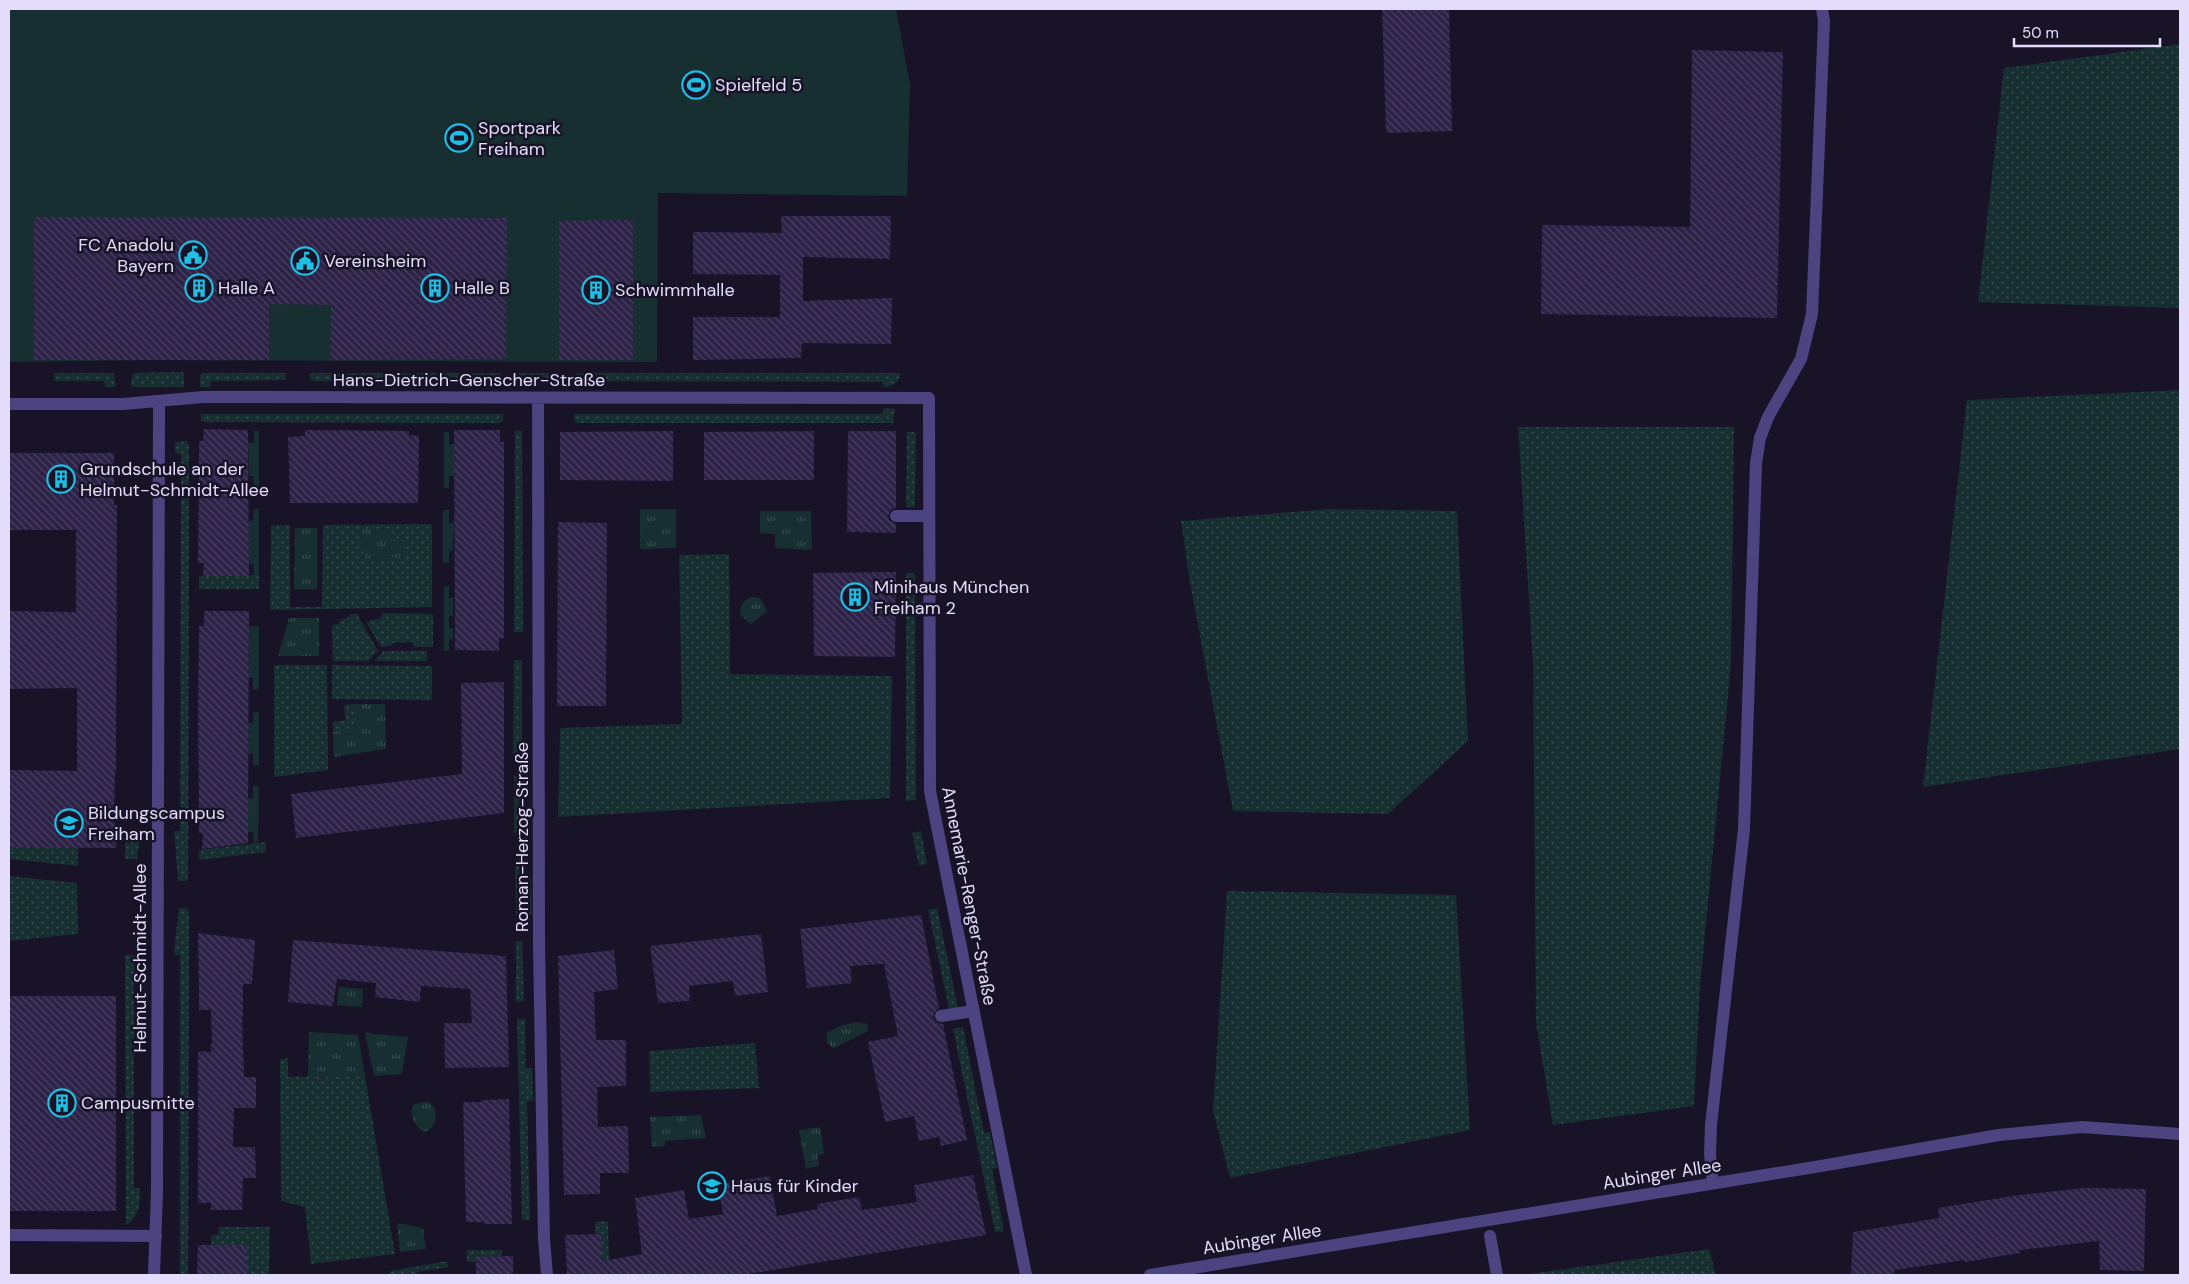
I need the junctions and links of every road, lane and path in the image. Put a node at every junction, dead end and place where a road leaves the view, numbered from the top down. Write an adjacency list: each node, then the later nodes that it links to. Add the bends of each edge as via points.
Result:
1 (1822, 9): 11 (street, via 1812,314 1801,359 1768,417 1756,463 1744,829 1712,1125 1710,1154)
2 (538, 398): 3 (street, Hans-Dietrich-Genscher-Straße); 4 (street, Hans-Dietrich-Genscher-Straße, via 203,397); 16 (street, Roman-Herzog-Straße, via 539,944)
3 (929, 398): 7 (street, Annemarie-Renger-Straße)
4 (159, 401): 5 (street, Hans-Dietrich-Genscher-Straße); 13 (street, Helmut-Schmidt-Allee)
5 (9, 404)
6 (896, 516): 7 (street)
7 (928, 516): 8 (street, Annemarie-Renger-Straße, via 930,791)
8 (973, 1011): 9 (street); 17 (street, Annemarie-Renger-Straße)
9 (941, 1016)
10 (2180, 1134): 11 (street, Aubinger Allee, via 2082,1128 2000,1135)
11 (1714, 1183): 18 (street, Aubinger Allee)
12 (9, 1236): 13 (street)
13 (156, 1236): 15 (street, Helmut-Schmidt-Allee)
14 (1490, 1236): 19 (street)
15 (154, 1275)
16 (547, 1275)
17 (1026, 1275)
18 (1150, 1275)
19 (1496, 1275)

